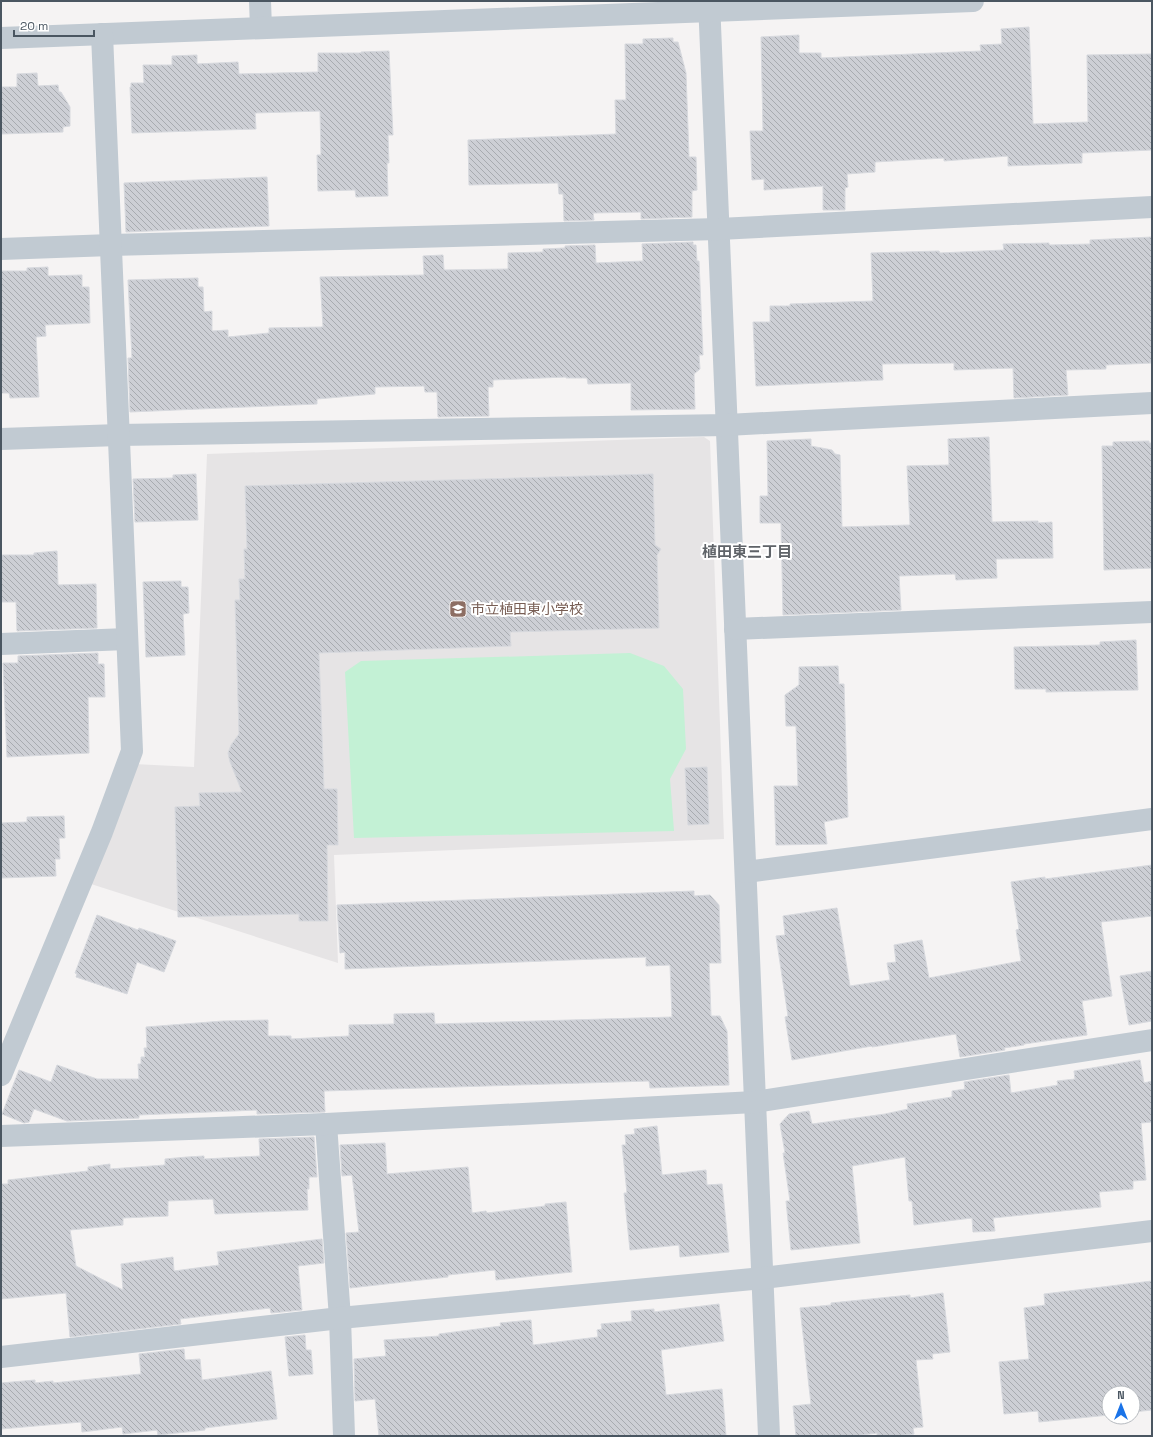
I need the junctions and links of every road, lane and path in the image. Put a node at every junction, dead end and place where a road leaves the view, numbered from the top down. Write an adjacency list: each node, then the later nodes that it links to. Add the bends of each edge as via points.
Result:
1 (260, 1): 4 (street)
2 (973, 1): 3 (street)
3 (709, 6): 4 (street); 8 (street)
4 (261, 28): 5 (street)
5 (102, 34): 6 (street); 9 (street)
6 (1, 38)
7 (1152, 207): 8 (street)
8 (719, 229): 9 (street); 12 (street)
9 (111, 245): 10 (street); 13 (street)
10 (1, 249)
11 (1152, 403): 12 (street)
12 (727, 425): 13 (street); 16 (street)
13 (119, 435): 14 (street); 17 (street)
14 (1, 439)
15 (1152, 612): 16 (street)
16 (735, 629): 20 (street)
17 (127, 639): 18 (street); 22 (street, via 132,751 102,832)
18 (1, 644)
19 (1152, 819): 20 (street)
20 (746, 872): 23 (street)
21 (1152, 1040): 23 (street)
22 (1, 1075)
23 (755, 1102): 24 (street); 27 (street)
24 (326, 1124): 25 (street); 28 (street)
25 (1, 1136)
26 (1152, 1231): 27 (street)
27 (763, 1278): 28 (street); 31 (street)
28 (340, 1318): 29 (street); 30 (street)
29 (1, 1357)
30 (344, 1436)
31 (770, 1436)

